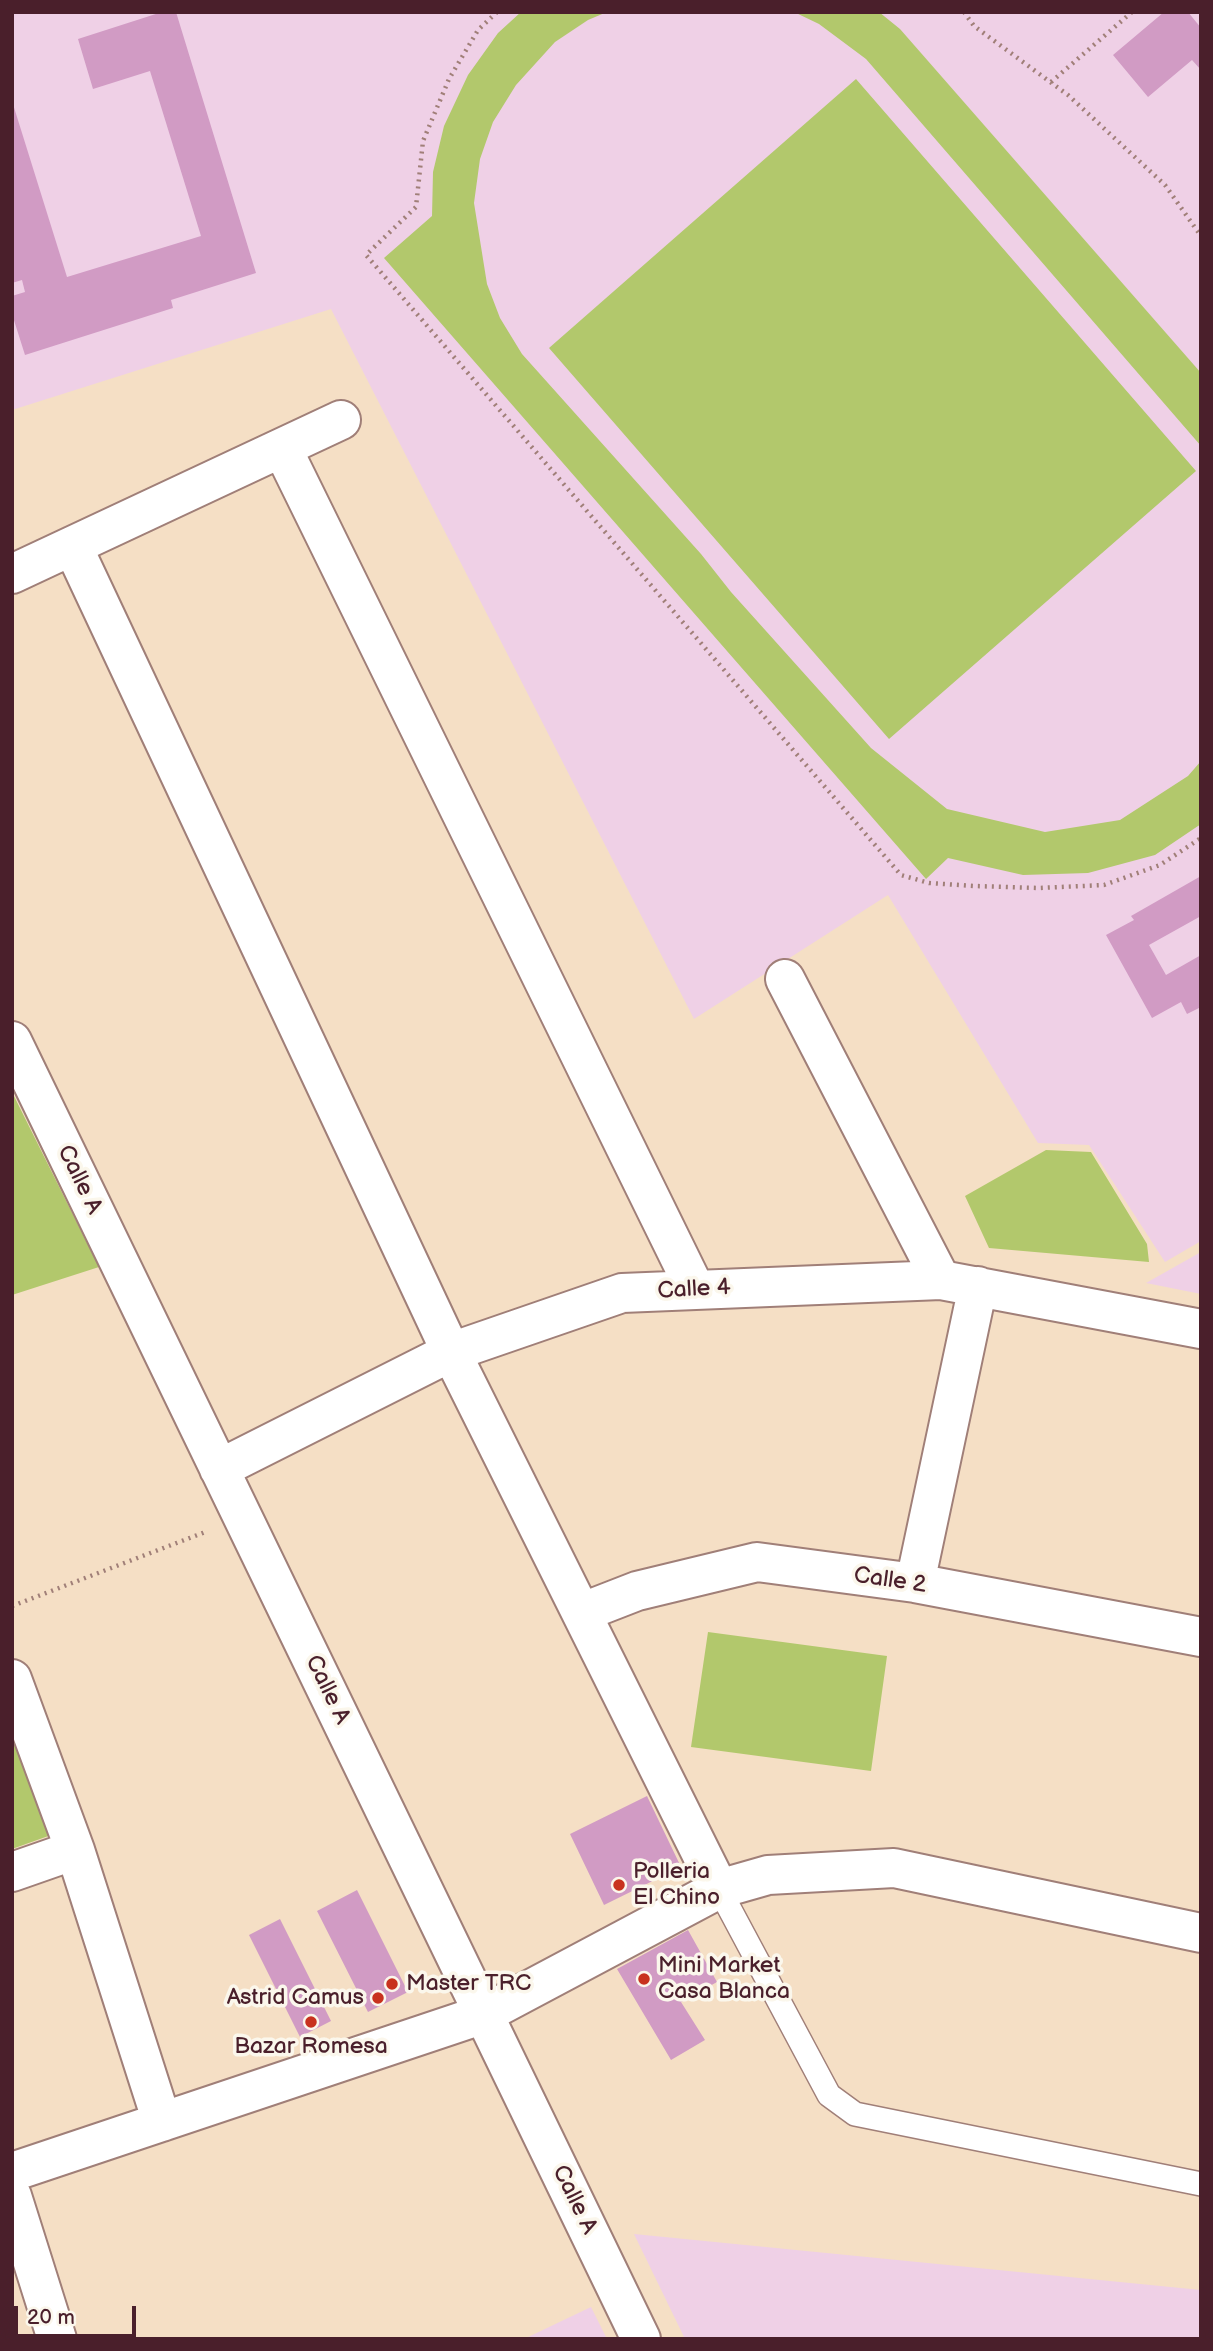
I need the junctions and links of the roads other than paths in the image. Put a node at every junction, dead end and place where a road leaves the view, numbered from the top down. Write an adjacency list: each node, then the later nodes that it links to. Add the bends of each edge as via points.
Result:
1 (341, 420): 2 (street)
2 (282, 449): 3 (street); 9 (street)
3 (73, 547): 4 (street); 11 (street)
4 (12, 574)
5 (785, 979): 7 (street)
6 (14, 1048): 12 (street, Calle A)
7 (941, 1280): 8 (street, Calle 4); 9 (street, Calle 4)
8 (978, 1286): 10 (street, Calle 4); 13 (street)
9 (695, 1289): 11 (street, Calle 4, via 622,1293)
10 (1201, 1329)
11 (451, 1352): 12 (street, Calle 4); 14 (street)
12 (219, 1469): 21 (street, Calle A)
13 (915, 1583): 14 (street, Calle 2, via 757,1562 637,1591); 15 (street, Calle 2)
14 (583, 1612): 19 (street)
15 (1201, 1637)
16 (12, 1679): 17 (street)
17 (75, 1850): 18 (street); 22 (street)
18 (12, 1872)
19 (719, 1888): 20 (street, via 768,1875 894,1868); 21 (street); 24 (lane, via 829,2095 855,2114)
20 (1201, 1933)
21 (484, 2014): 22 (street); 27 (street, Calle A)
22 (162, 2122): 23 (street)
23 (12, 2172)
24 (1201, 2184)
25 (12, 2196): 26 (street)
26 (57, 2339)
27 (641, 2339)

